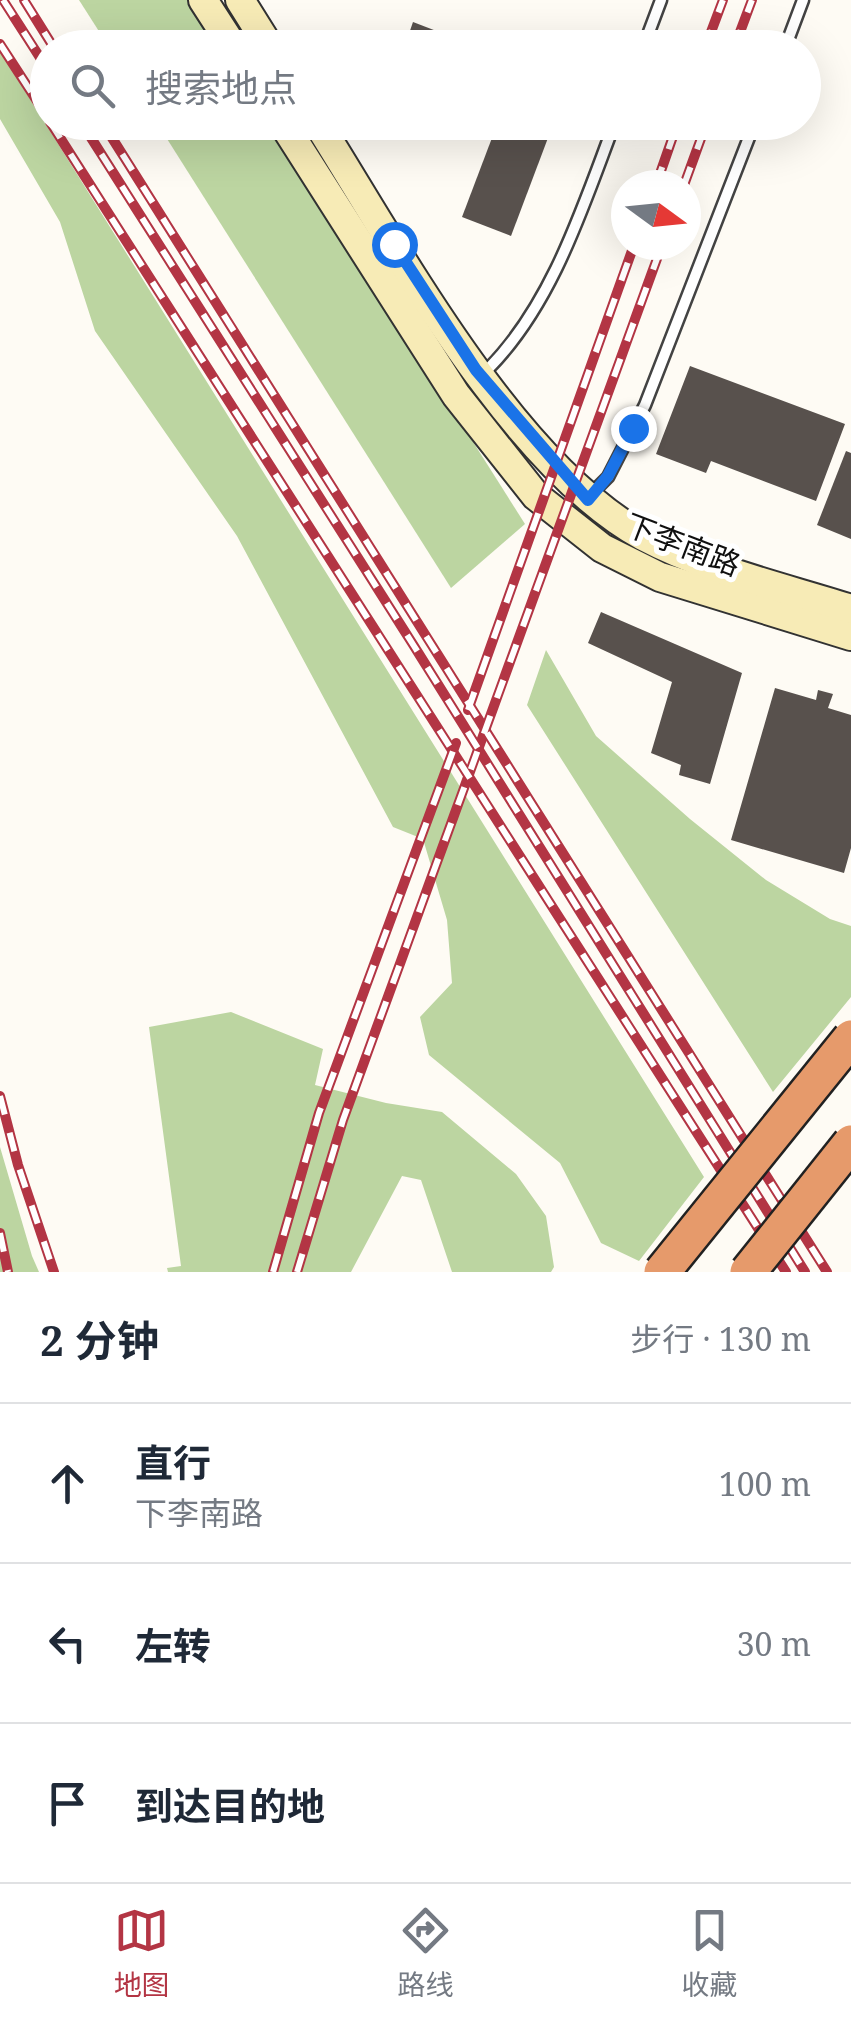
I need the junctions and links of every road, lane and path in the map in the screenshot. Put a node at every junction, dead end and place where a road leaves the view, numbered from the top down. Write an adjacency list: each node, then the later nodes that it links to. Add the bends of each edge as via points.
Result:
1 (203, 0): 5 (main road)
2 (240, 0): 6 (main road)
3 (661, 0): 7 (lane)
4 (803, 0): 8 (lane)
5 (222, 30)
6 (259, 30)
7 (650, 30)
8 (792, 30)
9 (293, 140): 15 (main road, 下李南路, via 456,395)
10 (328, 140): 13 (main road, 下李南路)
11 (607, 140): 13 (lane, via 532,313)
12 (749, 140): 16 (lane, via 645,404)
13 (484, 380): 14 (main road, 下李南路)
14 (547, 455): 15 (main road); 16 (main road, 下李南路)
15 (527, 486): 17 (main road, 下李南路)
16 (593, 494): 17 (main road); 18 (main road, 下李南路, via 644,536 703,562)
17 (574, 526): 19 (main road, 下李南路, via 660,576)
18 (851, 608)
19 (851, 636)
20 (851, 1038): 22 (highway, bridge)
21 (851, 1143): 23 (highway, bridge)
22 (662, 1272)
23 (748, 1272)

